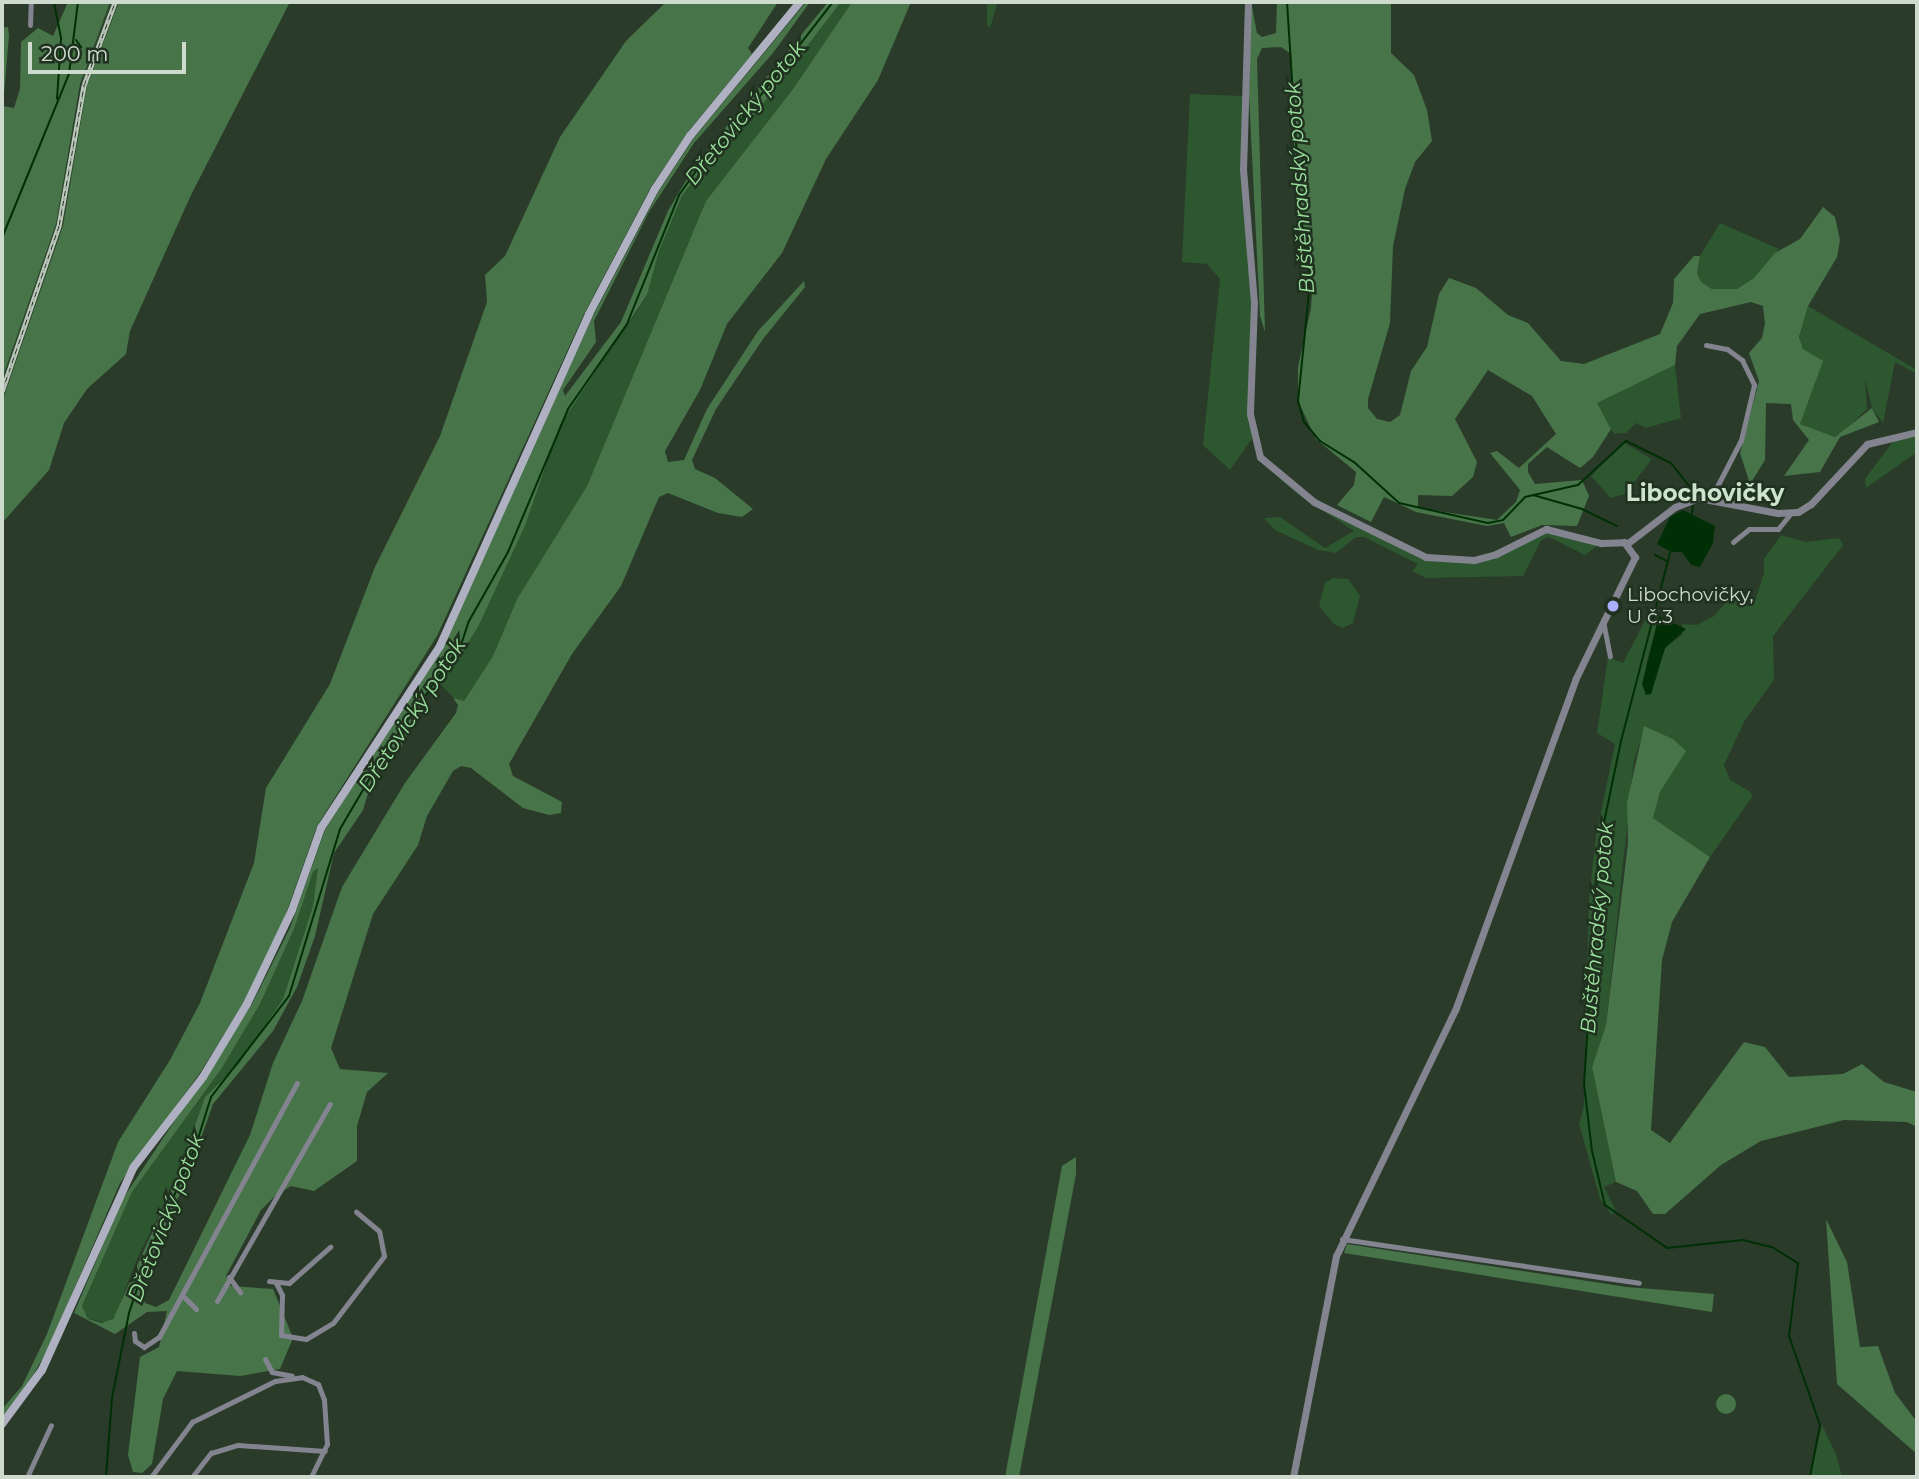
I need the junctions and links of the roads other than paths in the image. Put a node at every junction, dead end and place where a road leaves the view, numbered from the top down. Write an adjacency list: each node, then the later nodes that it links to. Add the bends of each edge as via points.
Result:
1 (31, 2): 4 (street)
2 (800, 2): 29 (main road, via 690,136 655,189 589,314 440,646 321,828 286,923 247,1004 203,1077 133,1168 42,1370)
3 (1248, 2): 10 (street, via 1243,169 1254,303 1251,414 1260,457 1314,502 1426,557 1474,560 1546,529 1601,543)
4 (30, 25)
5 (1706, 345): 7 (street, via 1734,354 1754,385 1741,440)
6 (1917, 432): 8 (street, via 1867,444 1811,504)
7 (1711, 498): 8 (street); 10 (street, via 1675,507)
8 (1790, 514): 9 (street, via 1778,529 1753,528)
9 (1733, 542)
10 (1628, 543): 11 (street, via 1634,564)
11 (1602, 618): 12 (street); 16 (street, via 1576,677 1455,1010)
12 (1610, 656)
13 (297, 1083): 23 (street)
14 (330, 1104): 18 (street, via 291,1177)
15 (356, 1212): 20 (street, via 379,1231 384,1256 334,1323 306,1339 281,1335 282,1295)
16 (1342, 1239): 21 (street); 36 (street, via 1328,1282)
17 (330, 1247): 20 (street, via 302,1275 289,1283)
18 (229, 1274): 22 (street, via 230,1284); 24 (street)
19 (269, 1281): 20 (street)
20 (276, 1283)
21 (1639, 1283)
22 (240, 1292)
23 (182, 1294): 25 (street); 26 (street, via 153,1345 139,1346)
24 (217, 1301)
25 (196, 1309)
26 (134, 1333)
27 (264, 1359): 28 (street, via 272,1372)
28 (302, 1377): 31 (street, via 314,1380 323,1393); 33 (street, via 275,1381 192,1422)
29 (2, 1424)
30 (51, 1425): 32 (street)
31 (325, 1451): 34 (street, via 239,1445 211,1453); 35 (street)
32 (27, 1477)
33 (151, 1477)
34 (192, 1477)
35 (311, 1477)
36 (1293, 1477)

